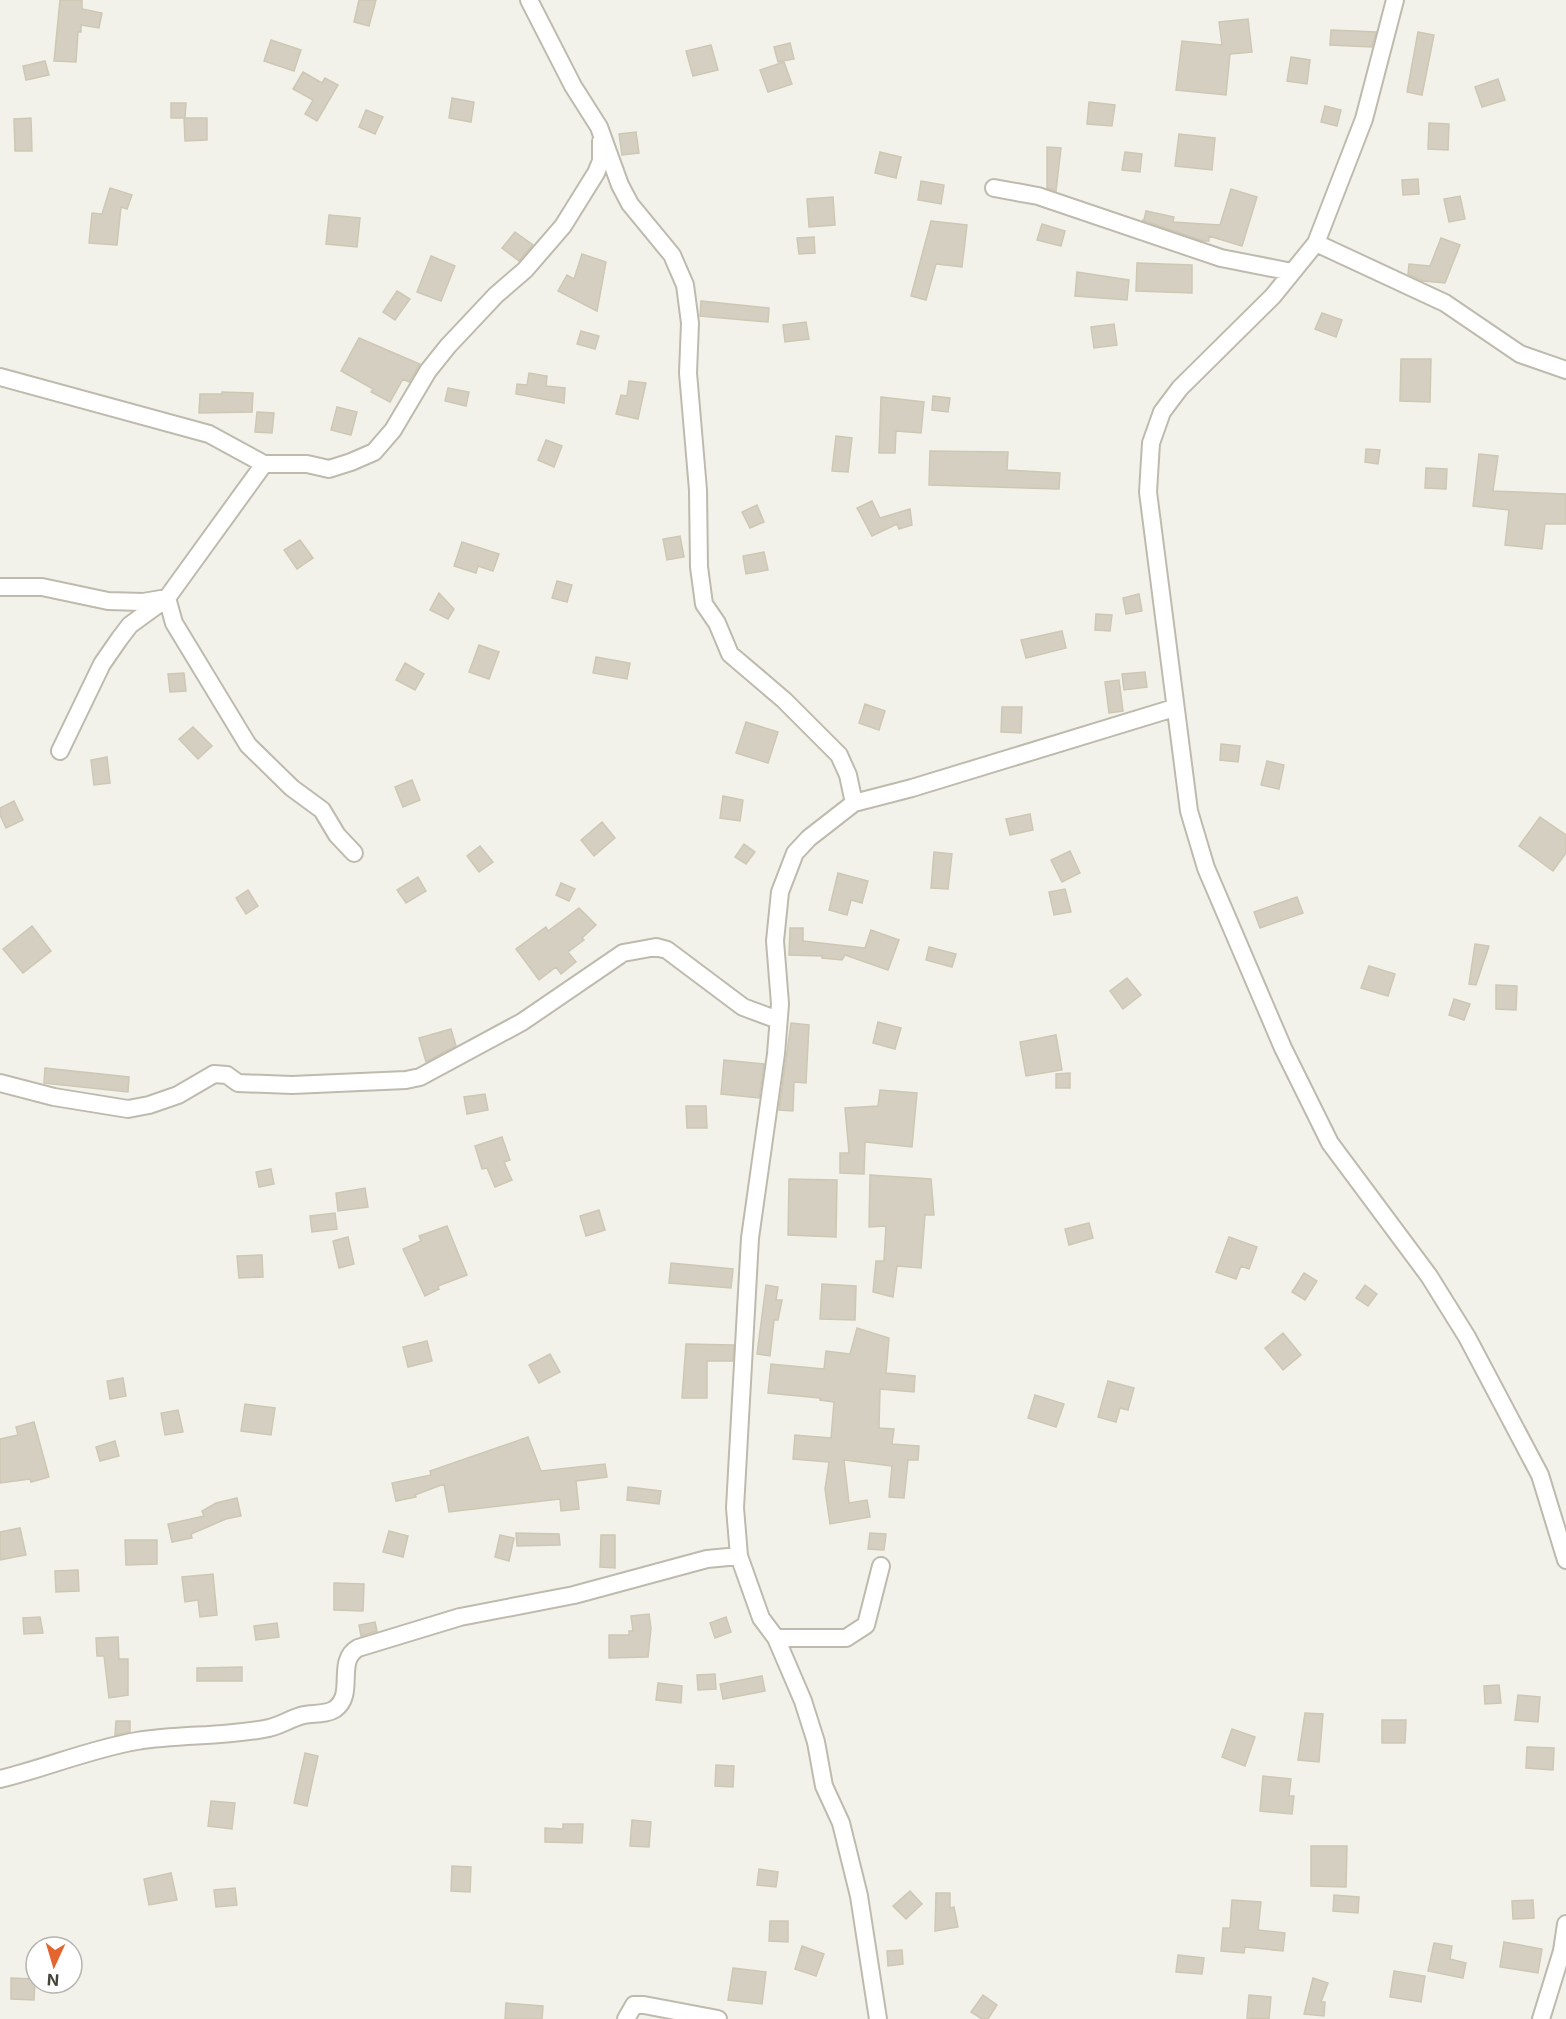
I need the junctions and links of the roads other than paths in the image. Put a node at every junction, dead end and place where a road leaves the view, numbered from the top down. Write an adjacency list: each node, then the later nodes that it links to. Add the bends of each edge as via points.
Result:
1 (529, 0): 3 (street)
2 (1395, 0): 5 (street, via 1365,119)
3 (599, 128): 9 (street, via 602,147 596,173 562,226 525,270 496,294 448,346 374,452 330,469 307,464); 14 (street, via 630,204 672,255 685,285 704,604 730,654 839,755)
4 (994, 188): 6 (street, via 1038,196 1221,258)
5 (1316, 243): 6 (street); 7 (street, via 1445,303 1520,354)
6 (1293, 272): 12 (street, via 1274,296 1180,388 1162,412 1150,443 1148,492)
7 (1566, 370)
8 (0, 377): 9 (street, via 209,435)
9 (264, 464): 11 (street)
10 (0, 587): 11 (street, via 42,587 108,601)
11 (167, 598): 13 (street, via 130,625 120,638 102,664); 15 (street, via 174,623 248,745 292,788 322,810)
12 (1174, 708): 14 (street); 19 (street, via 1189,811 1206,868 1283,1048 1330,1143 1429,1276 1467,1337 1540,1475)
13 (60, 752)
14 (854, 802): 16 (street, via 795,853 780,892 775,941)
15 (354, 853)
16 (778, 1020): 17 (street, via 743,1007 667,950 642,948 623,953 522,1022 420,1077 292,1085 238,1083 227,1075 214,1074 178,1095 128,1109); 18 (street, via 750,1238 735,1508)
17 (0, 1083)
18 (739, 1556): 21 (street, via 761,1617); 22 (street, via 707,1559 574,1595 460,1617 358,1648 350,1656 346,1670 344,1697 335,1709 327,1712 269,1728 111,1746)
19 (1566, 1560)
20 (881, 1566): 21 (street, via 866,1625 846,1638)
21 (776, 1638): 26 (street, via 803,1701 824,1786 841,1823 859,1896)
22 (0, 1779)
23 (1566, 1924): 27 (street, via 1562,1951)
24 (626, 2019): 25 (street, via 634,2005 644,2005)
25 (718, 2019)
26 (878, 2019)
27 (1541, 2019)

